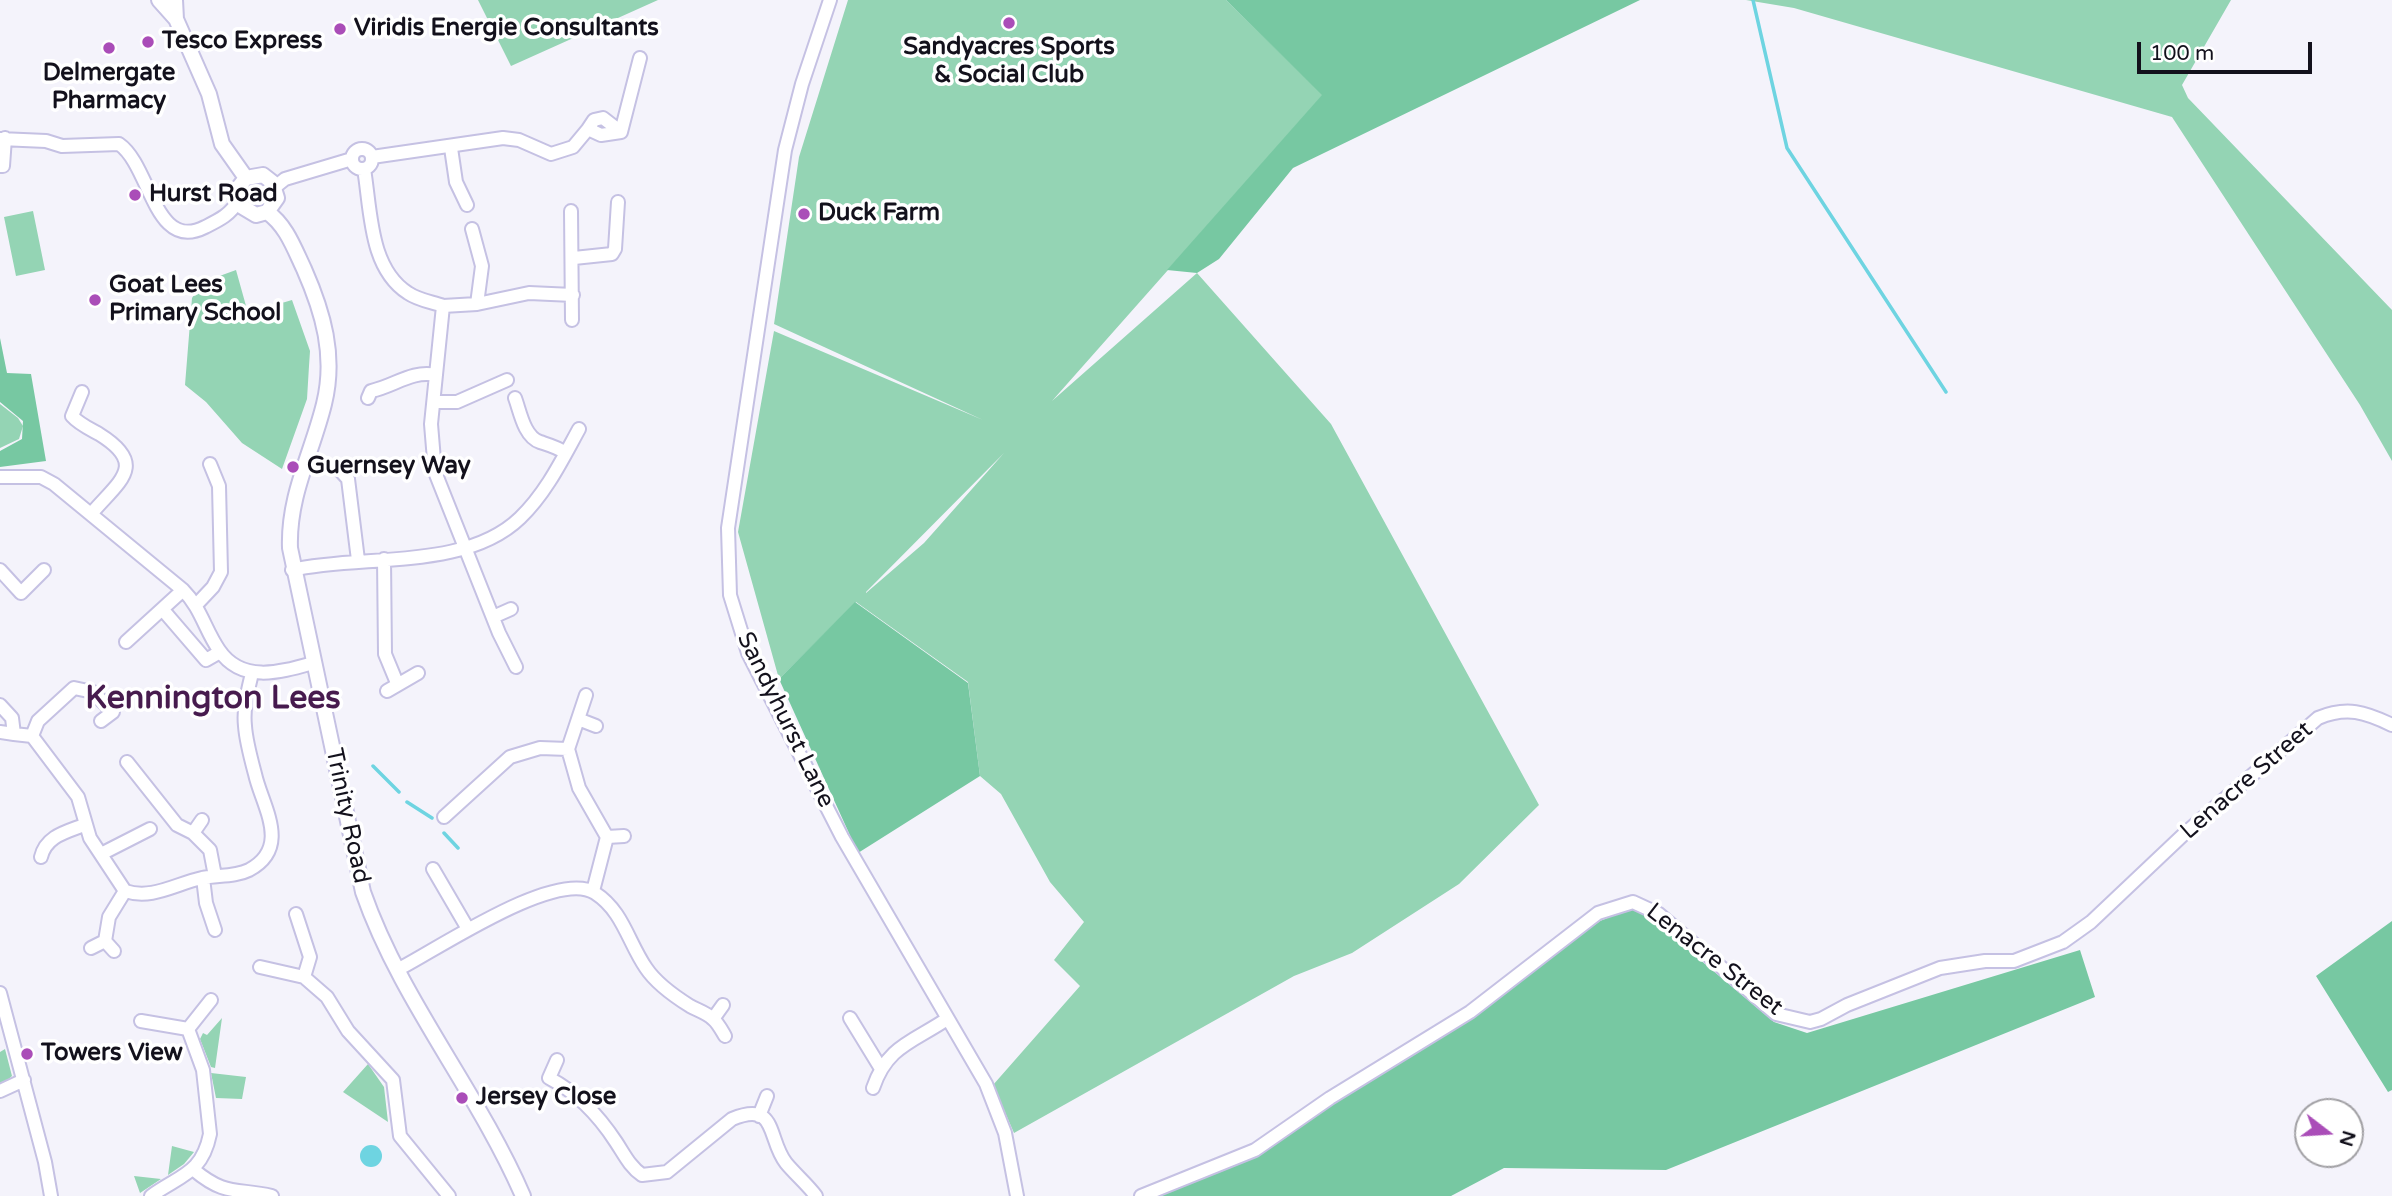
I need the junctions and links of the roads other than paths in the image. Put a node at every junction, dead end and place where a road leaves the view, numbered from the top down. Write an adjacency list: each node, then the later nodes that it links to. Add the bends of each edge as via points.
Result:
1 (159, 0): 4 (main road)
2 (175, 0): 4 (main road)
3 (830, 0): 90 (street, Sandyhurst Lane, via 785,149 729,518 728,580 748,653 774,706 842,837)
4 (176, 19): 12 (main road, via 209,94 222,144)
5 (640, 58): 7 (street, via 621,132 601,135 588,129 573,147 551,154 506,138)
6 (2, 139): 10 (street); 14 (street, via 62,146 119,144 135,162 169,226 179,233 194,233 232,212)
7 (451, 148): 8 (street); 16 (street, via 456,182)
8 (372, 157): 9 (street, via 363,149); 11 (street)
9 (352, 159): 11 (street, via 356,167); 13 (street, via 285,179)
10 (0, 166)
11 (364, 169): 23 (street, via 378,255 387,273 410,294)
12 (246, 178): 13 (main road, via 263,175); 14 (main road, via 238,188)
13 (275, 187): 18 (main road, via 277,198)
14 (238, 201): 18 (main road, via 250,214)
15 (618, 202): 20 (street, via 612,256)
16 (467, 205)
17 (571, 211): 20 (street)
18 (267, 212): 42 (main road, Trinity Road, via 280,221 316,297 326,325 330,365 324,404 293,501 289,525)
19 (471, 229): 22 (street, via 482,266)
20 (573, 258): 21 (street)
21 (573, 295): 22 (street, via 529,293); 24 (street)
22 (477, 304): 23 (street)
23 (443, 306): 25 (street)
24 (572, 320)
25 (436, 375): 28 (street, via 418,373 399,379 371,391); 30 (street)
26 (507, 380): 30 (street, via 457,402)
27 (82, 392): 36 (street, via 72,416 120,447 127,462 124,476)
28 (368, 398)
29 (515, 398): 32 (street, via 528,433)
30 (433, 402): 37 (street, via 435,472)
31 (579, 429): 32 (street)
32 (566, 453): 37 (street, via 542,493 519,519)
33 (210, 464): 44 (street, via 219,486 220,572)
34 (337, 467): 39 (street, via 348,479)
35 (0, 477): 36 (street, via 48,479)
36 (91, 514): 43 (street)
37 (464, 548): 38 (street); 47 (street)
38 (384, 559): 39 (street); 53 (street, via 385,654 392,687)
39 (358, 560): 42 (street)
40 (44, 569): 41 (street, via 21,593)
41 (0, 570)
42 (292, 570): 50 (main road, Trinity Road)
43 (183, 590): 44 (street); 46 (street)
44 (197, 604): 49 (street)
45 (511, 609): 47 (street)
46 (163, 610): 48 (street); 49 (street, via 206,660)
47 (493, 617): 51 (street)
48 (126, 642)
49 (220, 652): 52 (street, via 236,667)
50 (313, 663): 52 (street); 83 (main road, Trinity Road, via 363,892)
51 (516, 667)
52 (252, 673): 75 (street, via 245,728 272,823 272,844 250,870)
53 (418, 673)
54 (586, 695): 56 (street)
55 (0, 705): 61 (street, via 12,718)
56 (578, 719): 59 (street); 63 (street)
57 (101, 721): 62 (street, via 113,712 93,692 74,688 38,721)
58 (2392, 725): 109 (street, Lenacre Street, via 2346,709 2318,719 2063,942 2014,961 1940,968 1810,1022 1776,1014 1659,914 1643,904 1621,903 1580,926 1470,1012 1255,1150)
59 (596, 726)
60 (0, 732): 61 (street)
61 (14, 734): 62 (street)
62 (32, 736): 67 (street, via 78,797)
63 (568, 749): 65 (street, via 540,748 510,757); 71 (street, via 579,789)
64 (127, 762): 69 (street, via 177,825)
65 (444, 817)
66 (202, 820): 69 (street)
67 (85, 825): 72 (street); 73 (street, via 57,835 43,848)
68 (150, 829): 72 (street)
69 (192, 834): 75 (street, via 210,850)
70 (624, 836): 71 (street)
71 (607, 837): 77 (street)
72 (101, 854): 76 (street)
73 (41, 857)
74 (433, 869): 79 (street)
75 (209, 877): 76 (street, via 146,896); 80 (street, via 206,903)
76 (125, 891): 81 (street, via 109,917 109,946)
77 (593, 891): 79 (street, via 569,887 548,893); 89 (street, via 617,915 646,968 667,990)
78 (296, 914): 84 (street, via 310,957)
79 (468, 929): 83 (street)
80 (215, 930)
81 (91, 948)
82 (260, 967): 84 (street)
83 (397, 970): 106 (main road, Trinity Road, via 492,1133)
84 (304, 977): 105 (street, via 388,1073 396,1089 400,1136)
85 (0, 993): 96 (street)
86 (211, 1000): 92 (street)
87 (723, 1005): 89 (street)
88 (850, 1018): 95 (street)
89 (713, 1019): 93 (street)
90 (947, 1019): 95 (street, via 894,1052); 108 (street, Sandyhurst Lane, via 999,1115)
91 (141, 1021): 92 (street)
92 (188, 1029): 101 (street, via 203,1070 210,1134)
93 (725, 1036)
94 (557, 1060): 100 (street, via 549,1078 598,1118 642,1175 667,1172 732,1119)
95 (880, 1067): 97 (street)
96 (24, 1080): 98 (street); 102 (street)
97 (873, 1088)
98 (0, 1091)
99 (767, 1096): 100 (street)
100 (759, 1116): 107 (street, via 772,1124 785,1162)
101 (194, 1170): 103 (street); 104 (street, via 226,1190)
102 (51, 1196)
103 (151, 1196)
104 (272, 1196)
105 (449, 1196)
106 (523, 1196)
107 (816, 1196)
108 (1017, 1196)
109 (1141, 1196)

